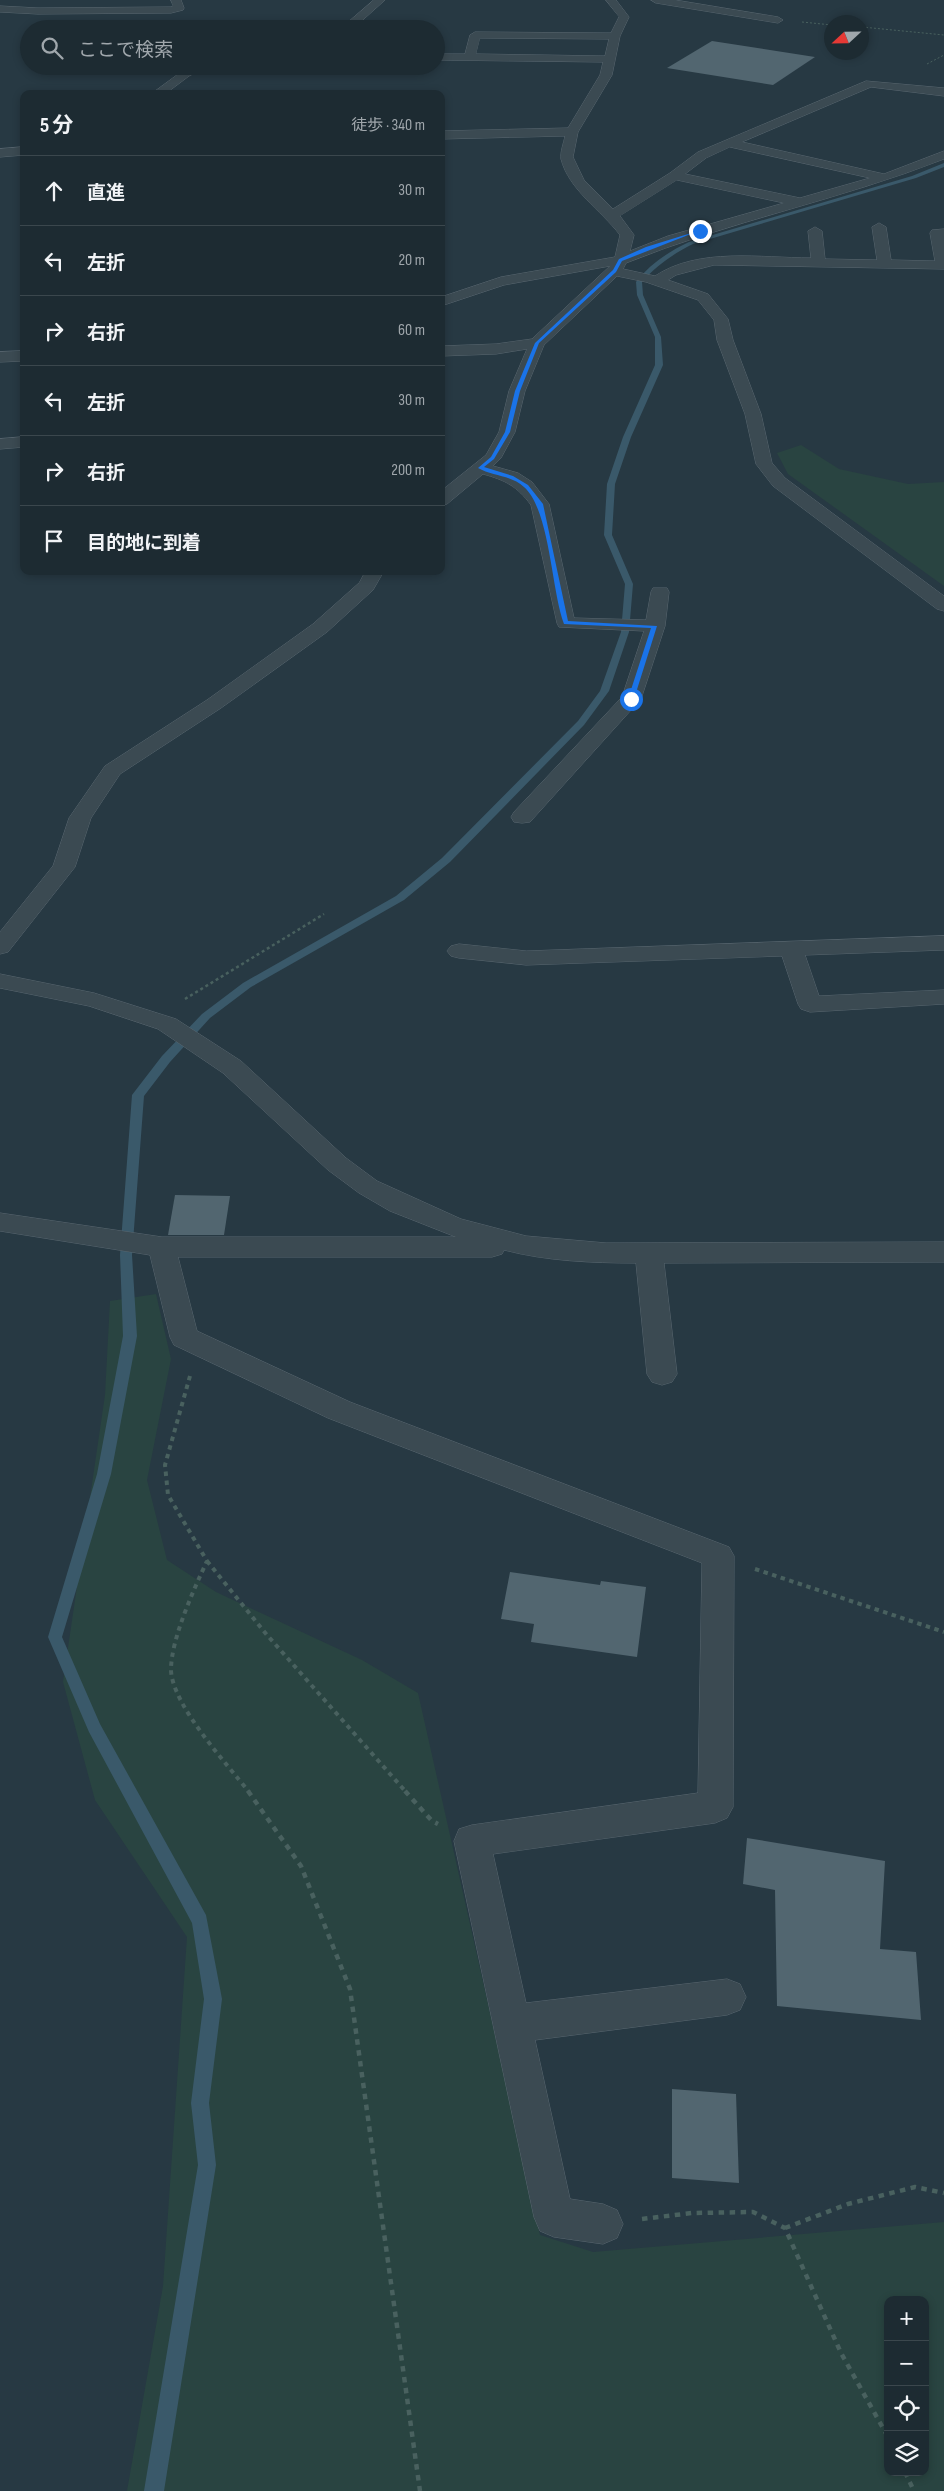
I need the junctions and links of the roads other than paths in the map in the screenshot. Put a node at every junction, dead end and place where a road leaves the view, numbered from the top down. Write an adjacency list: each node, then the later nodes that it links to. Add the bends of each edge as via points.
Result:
1 (176, 0): 5 (street, via 179,8 171,10)
2 (380, 0): 6 (street)
3 (611, 0): 8 (street, via 624,17)
4 (656, 0): 7 (street)
5 (0, 9)
6 (357, 20)
7 (778, 20)
8 (615, 36): 10 (street, via 475,35); 11 (street)
9 (445, 57): 10 (street)
10 (470, 58): 11 (street)
11 (608, 59): 15 (street, via 606,75)
12 (184, 75): 13 (street)
13 (163, 90)
14 (944, 92): 17 (street, via 870,83)
15 (572, 132): 16 (street); 24 (street, via 567,157 573,173)
16 (445, 135)
17 (727, 143): 21 (street, via 702,155); 22 (street)
18 (20, 151): 19 (street)
19 (0, 153)
20 (944, 155): 22 (street)
21 (676, 176): 23 (street); 24 (street)
22 (886, 177): 23 (street)
23 (800, 201): 31 (street, via 674,239)
24 (612, 215): 31 (street, via 626,236)
25 (879, 227): 29 (street)
26 (815, 231): 28 (street)
27 (944, 233): 30 (street, via 937,233)
28 (818, 262): 29 (street); 32 (street, via 714,260)
29 (885, 263): 30 (street)
30 (944, 265)
31 (617, 266): 32 (street, via 631,275); 33 (street, via 501,281); 34 (street)
32 (653, 280): 44 (street, via 703,297 721,319 725,340 754,414 764,464 778,482)
33 (445, 301)
34 (537, 343): 35 (street); 40 (street, via 518,391 507,432 493,458)
35 (445, 351)
36 (20, 356): 37 (street)
37 (0, 357)
38 (20, 442): 39 (street)
39 (0, 444)
40 (480, 468): 41 (street); 45 (street, via 512,477 526,486 540,504 566,622)
41 (445, 497)
42 (373, 575): 48 (street, via 366,586 320,628 214,704 112,770 80,818 64,868)
43 (660, 592): 45 (street)
44 (944, 605)
45 (648, 626): 46 (street, via 631,699)
46 (522, 817)
47 (944, 944): 49 (street)
48 (0, 947)
49 (791, 949): 50 (street, via 526,958); 52 (street, via 810,1004)
50 (459, 951)
51 (0, 981): 55 (street, via 94,1000 160,1022 232,1067 330,1158 368,1187 453,1227)
52 (944, 997)
53 (0, 1222): 54 (street)
54 (151, 1244): 55 (street, via 407,1249); 60 (street, via 184,1337 339,1410 718,1556 714,1807 472,1842)
55 (526, 1246): 57 (street)
56 (944, 1252): 57 (street)
57 (649, 1253): 58 (street)
58 (662, 1374)
59 (727, 1997): 60 (street)
60 (511, 2024): 61 (street, via 554,2217)
61 (603, 2224)

